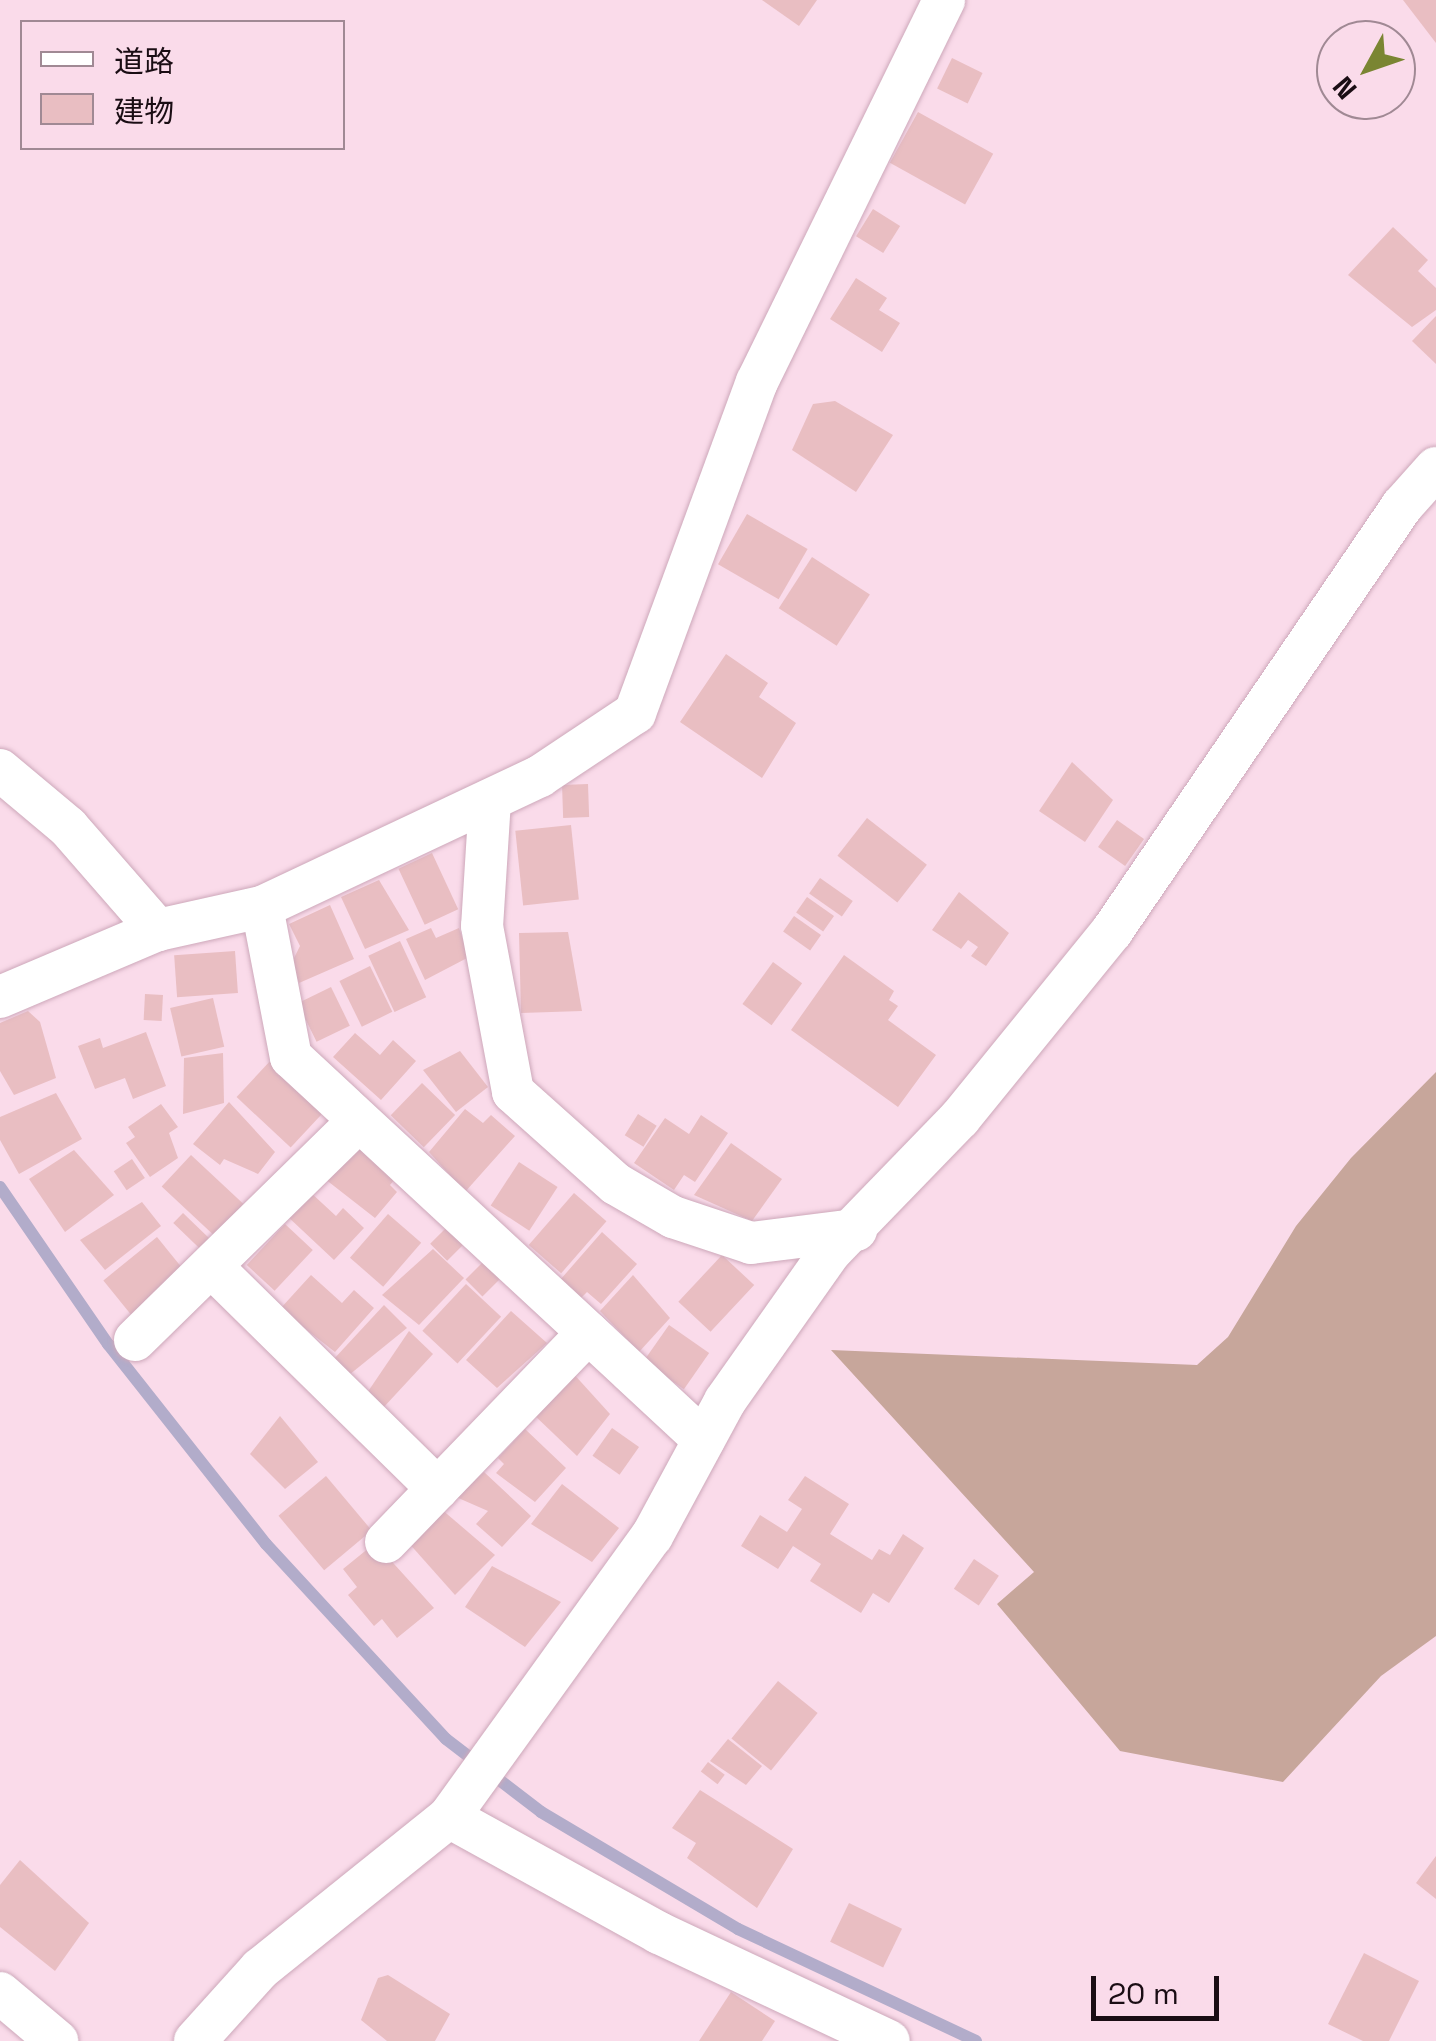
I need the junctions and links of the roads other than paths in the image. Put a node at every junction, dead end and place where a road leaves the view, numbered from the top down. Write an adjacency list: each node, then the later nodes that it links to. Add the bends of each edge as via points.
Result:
1 (944, 0): 4 (street, via 756,382 646,697 600,742)
2 (1436, 468): 9 (street, via 1112,931 960,1118)
3 (0, 770): 6 (street, via 68,826)
4 (490, 800): 5 (street); 9 (street, via 482,926 513,1092 616,1184 673,1216 751,1243)
5 (262, 907): 6 (street); 8 (street, via 291,1056)
6 (158, 930): 7 (street)
7 (0, 997)
8 (359, 1121): 10 (street); 11 (street)
9 (856, 1230): 13 (street, via 831,1251)
10 (213, 1268): 12 (street); 14 (street)
11 (588, 1333): 13 (street); 14 (street)
12 (135, 1340)
13 (704, 1440): 16 (street, via 652,1536)
14 (438, 1489): 15 (street)
15 (386, 1542)
16 (455, 1809): 19 (street, via 260,1969); 20 (street, via 659,1933)
17 (0, 1993): 18 (street)
18 (57, 2041)
19 (196, 2041)
20 (889, 2041)

